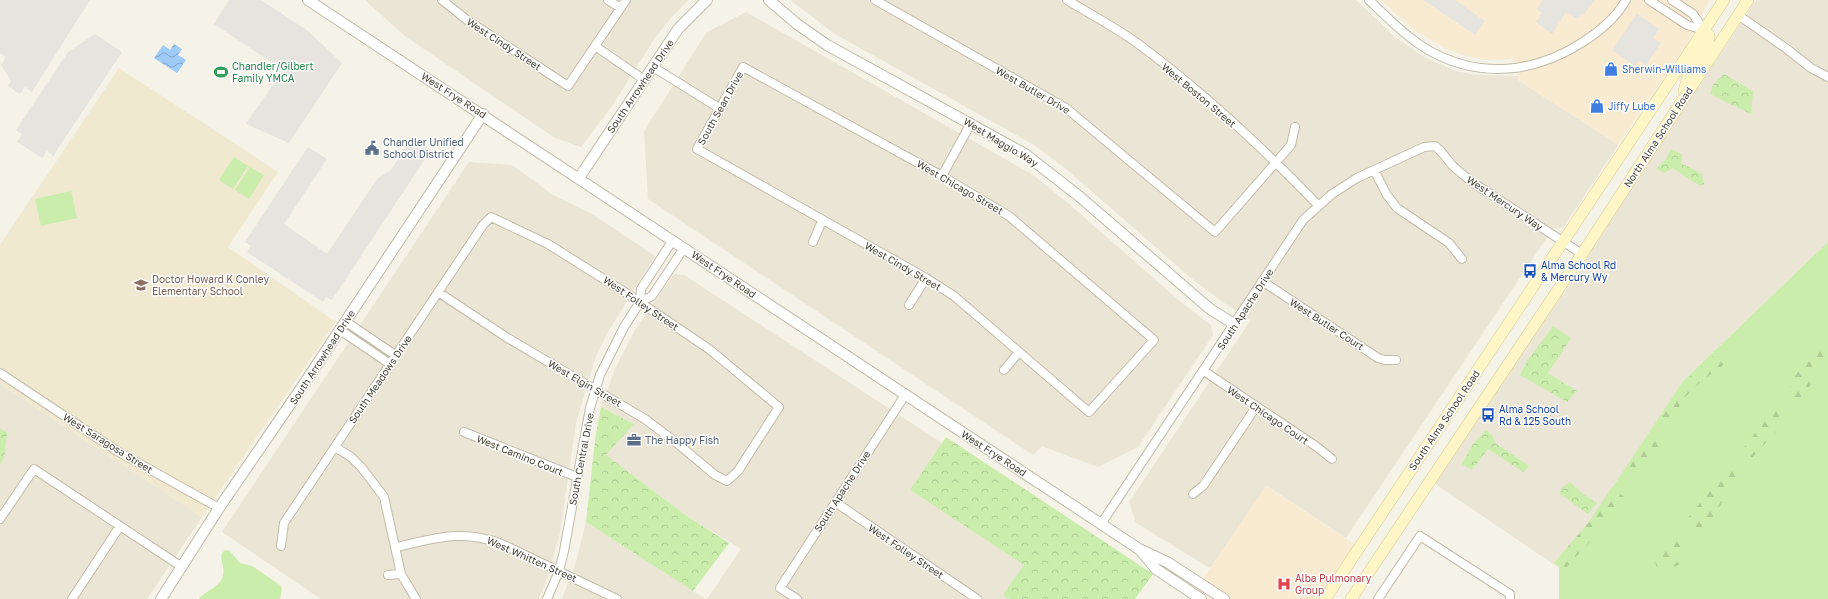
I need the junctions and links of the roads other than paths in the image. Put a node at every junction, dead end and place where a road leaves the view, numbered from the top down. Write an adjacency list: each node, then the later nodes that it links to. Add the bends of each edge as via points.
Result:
1 (308, 0): 25 (street, West Frye Road)
2 (442, 0): 18 (street, West Cindy Street, via 467,20 568,86)
3 (608, 0): 15 (street)
4 (626, 0): 15 (street)
5 (707, 0): 19 (street, South Arrowhead Drive, via 678,29)
6 (875, 0): 30 (street, West Butler Drive, via 1066,108 1215,232)
7 (1067, 0): 30 (street, West Boston Street, via 1136,43)
8 (1369, 0): 9 (street, via 1403,32 1430,51 1464,65 1497,69 1537,65 1566,53 1607,24)
9 (1626, 0)
10 (1649, 0): 17 (street, via 1687,25)
11 (1672, 0): 17 (street, via 1693,14)
12 (1724, 0): 17 (main road, North Alma School Road)
13 (1748, 0): 16 (main road, North Alma School Road)
14 (775, 2): 26 (street, West Maggio Way, via 828,45)
15 (621, 8): 18 (street)
16 (1738, 15): 21 (street, via 1811,68); 23 (main road, North Alma School Road)
17 (1704, 30): 23 (main road, via 1708,35 1708,43 1689,72); 38 (main road, North Alma School Road)
18 (595, 46): 22 (street)
19 (653, 67): 22 (street, South Arrowhead Drive); 24 (street)
20 (743, 67): 24 (street, South Sean Drive); 32 (street, West Chicago Street)
21 (1828, 77)
22 (643, 79): 33 (street, South Arrowhead Drive)
23 (1680, 103): 41 (main road, North Alma School Road)
24 (719, 108): 29 (street, South Sean Drive)
25 (483, 114): 33 (street, West Frye Road); 48 (street, South Arrowhead Drive)
26 (971, 123): 32 (street); 49 (street, West Maggio Way, via 1025,154 1051,173 1188,291)
27 (1295, 127): 30 (street, via 1291,145)
28 (1434, 146): 31 (street, South Apache Drive, via 1424,147); 38 (street, West Mercury Way, via 1474,184)
29 (697, 149): 36 (street, West Cindy Street)
30 (1276, 162): 34 (street, West Boston Street)
31 (1374, 170): 34 (street, South Apache Drive, via 1357,178); 42 (street, via 1397,208 1449,243)
32 (942, 176): 61 (street, West Chicago Street, via 1009,216 1154,340)
33 (579, 178): 37 (street, West Frye Road)
34 (1318, 205): 44 (street, South Apache Drive, via 1303,220)
35 (491, 217): 45 (street, South Meadows Drive); 46 (street, West Folley Street, via 548,244)
36 (822, 221): 39 (street); 43 (street, West Cindy Street)
37 (673, 240): 40 (street, West Frye Road); 46 (street, South Central Drive, via 641,289)
38 (1562, 241): 41 (street, West Mercury Way); 90 (main road, South Alma School Road)
39 (813, 242)
40 (684, 248): 46 (street, South Central Drive, via 652,296); 59 (street, West Frye Road)
41 (1582, 254): 91 (main road)
42 (1462, 259)
43 (926, 278): 47 (street); 51 (street, West Cindy Street, via 954,296)
44 (1262, 281): 49 (street, South Apache Drive); 53 (street, West Butler Court, via 1378,358)
45 (438, 292): 52 (street, South Meadows Drive); 58 (street, West Elgin Street, via 506,337)
46 (640, 302): 58 (street, South Central Drive, via 610,353); 66 (street, West Folley Street, via 709,349 779,407 738,472)
47 (909, 305)
48 (345, 321): 50 (street, South Arrowhead Drive); 52 (street)
49 (1234, 324): 56 (street, South Apache Drive)
50 (340, 330): 54 (street); 69 (street, South Arrowhead Drive)
51 (1019, 352): 55 (street); 61 (street, West Cindy Street)
52 (395, 356): 54 (street, South Meadows Drive)
53 (1396, 360)
54 (390, 364): 63 (street, South Meadows Drive)
55 (1004, 370)
56 (1204, 371): 60 (street, West Chicago Court); 71 (street, South Apache Drive)
57 (0, 373): 69 (street, West Saragosa Street, via 117,451)
58 (596, 389): 65 (street, South Central Drive); 66 (street, West Elgin Street, via 645,419 715,476)
59 (905, 395): 68 (street, South Apache Drive); 71 (street, West Frye Road)
60 (1256, 407): 64 (street, West Chicago Court); 67 (street, via 1203,486)
61 (1089, 412)
62 (464, 432): 65 (street, West Camino Court)
63 (335, 447): 73 (street, South Meadows Drive, via 284,523); 74 (street, via 351,457 384,496)
64 (1332, 459)
65 (577, 477): 77 (street, South Central Drive)
66 (727, 481)
67 (1193, 494)
68 (835, 502): 86 (street, South Apache Drive, via 780,588); 87 (street, West Folley Street)
69 (219, 508): 76 (street, South Arrowhead Drive)
70 (0, 519): 72 (street, via 34,469)
71 (1101, 524): 75 (street, West Frye Road)
72 (120, 526): 76 (street); 81 (street)
73 (281, 546)
74 (397, 547): 77 (street, West Whitten Street, via 450,535 485,537); 78 (street)
75 (1139, 549): 88 (street, West Frye Road, via 1156,569); 89 (street, West Frye Road, via 1167,562)
76 (182, 567): 82 (street, South Arrowhead Drive)
77 (559, 571): 84 (street, South Central Drive); 85 (street, West Whitten Street)
78 (402, 574): 79 (street); 83 (street)
79 (388, 575)
80 (1510, 596): 92 (street, via 1420,536)
81 (72, 599)
82 (160, 599)
83 (416, 599)
84 (547, 599)
85 (617, 599)
86 (797, 599)
87 (977, 599)
88 (1201, 599)
89 (1224, 599)
90 (1325, 599)
91 (1351, 599)
92 (1378, 599)

